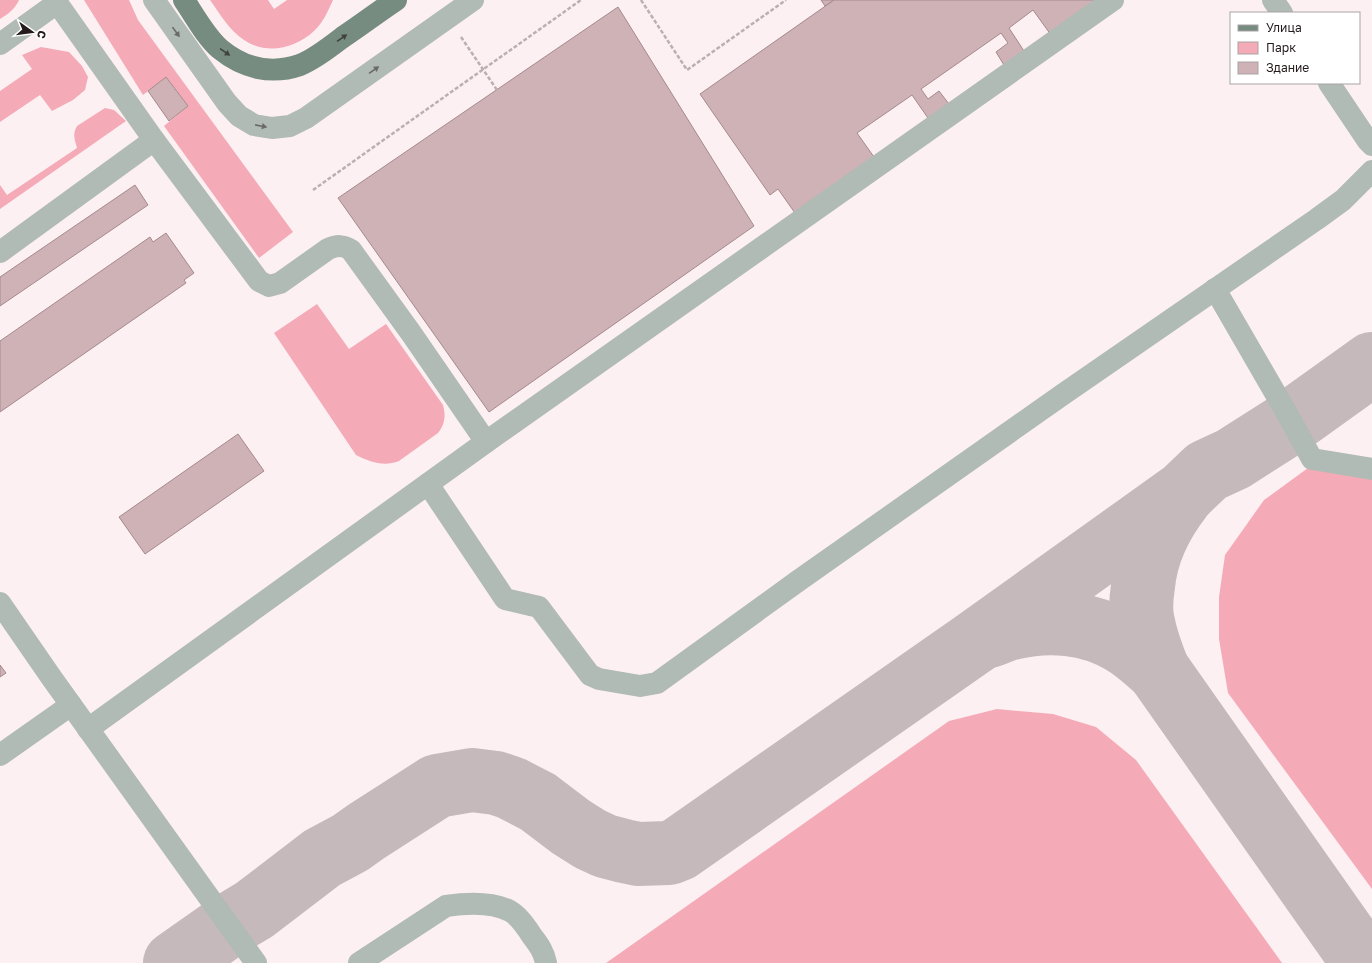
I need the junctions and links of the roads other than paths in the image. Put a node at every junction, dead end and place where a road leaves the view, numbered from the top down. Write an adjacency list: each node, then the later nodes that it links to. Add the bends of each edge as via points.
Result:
1 (154, 0): 4 (street, one-way to 4, via 226,103 239,116 254,125 272,128 290,126 306,118)
2 (184, 0): 3 (main road, one-way to 3, via 219,48 245,65 280,70 301,65)
3 (396, 0)
4 (473, 0)
5 (1113, 0): 16 (street)
6 (1273, 0): 8 (street)
7 (56, 2): 9 (street); 11 (street)
8 (1281, 12)
9 (0, 44)
10 (1330, 84): 12 (street)
11 (154, 140): 14 (street); 16 (street, via 258,281 275,285 280,283 334,246 351,250)
12 (1372, 145)
13 (1372, 171): 15 (street, via 1343,200)
14 (0, 252)
15 (1215, 289): 17 (street, via 1312,459); 18 (street, via 785,590 657,683 646,686 599,679 590,675 539,607 505,599)
16 (486, 442): 18 (street)
17 (1372, 469)
18 (428, 484): 21 (street)
19 (0, 603): 20 (street)
20 (71, 705): 21 (street); 22 (street)
21 (88, 729): 23 (street)
22 (0, 755)
23 (256, 963)
24 (359, 963): 25 (street, via 446,906 463,903 494,906 511,912 535,939 545,954)
25 (546, 963)

